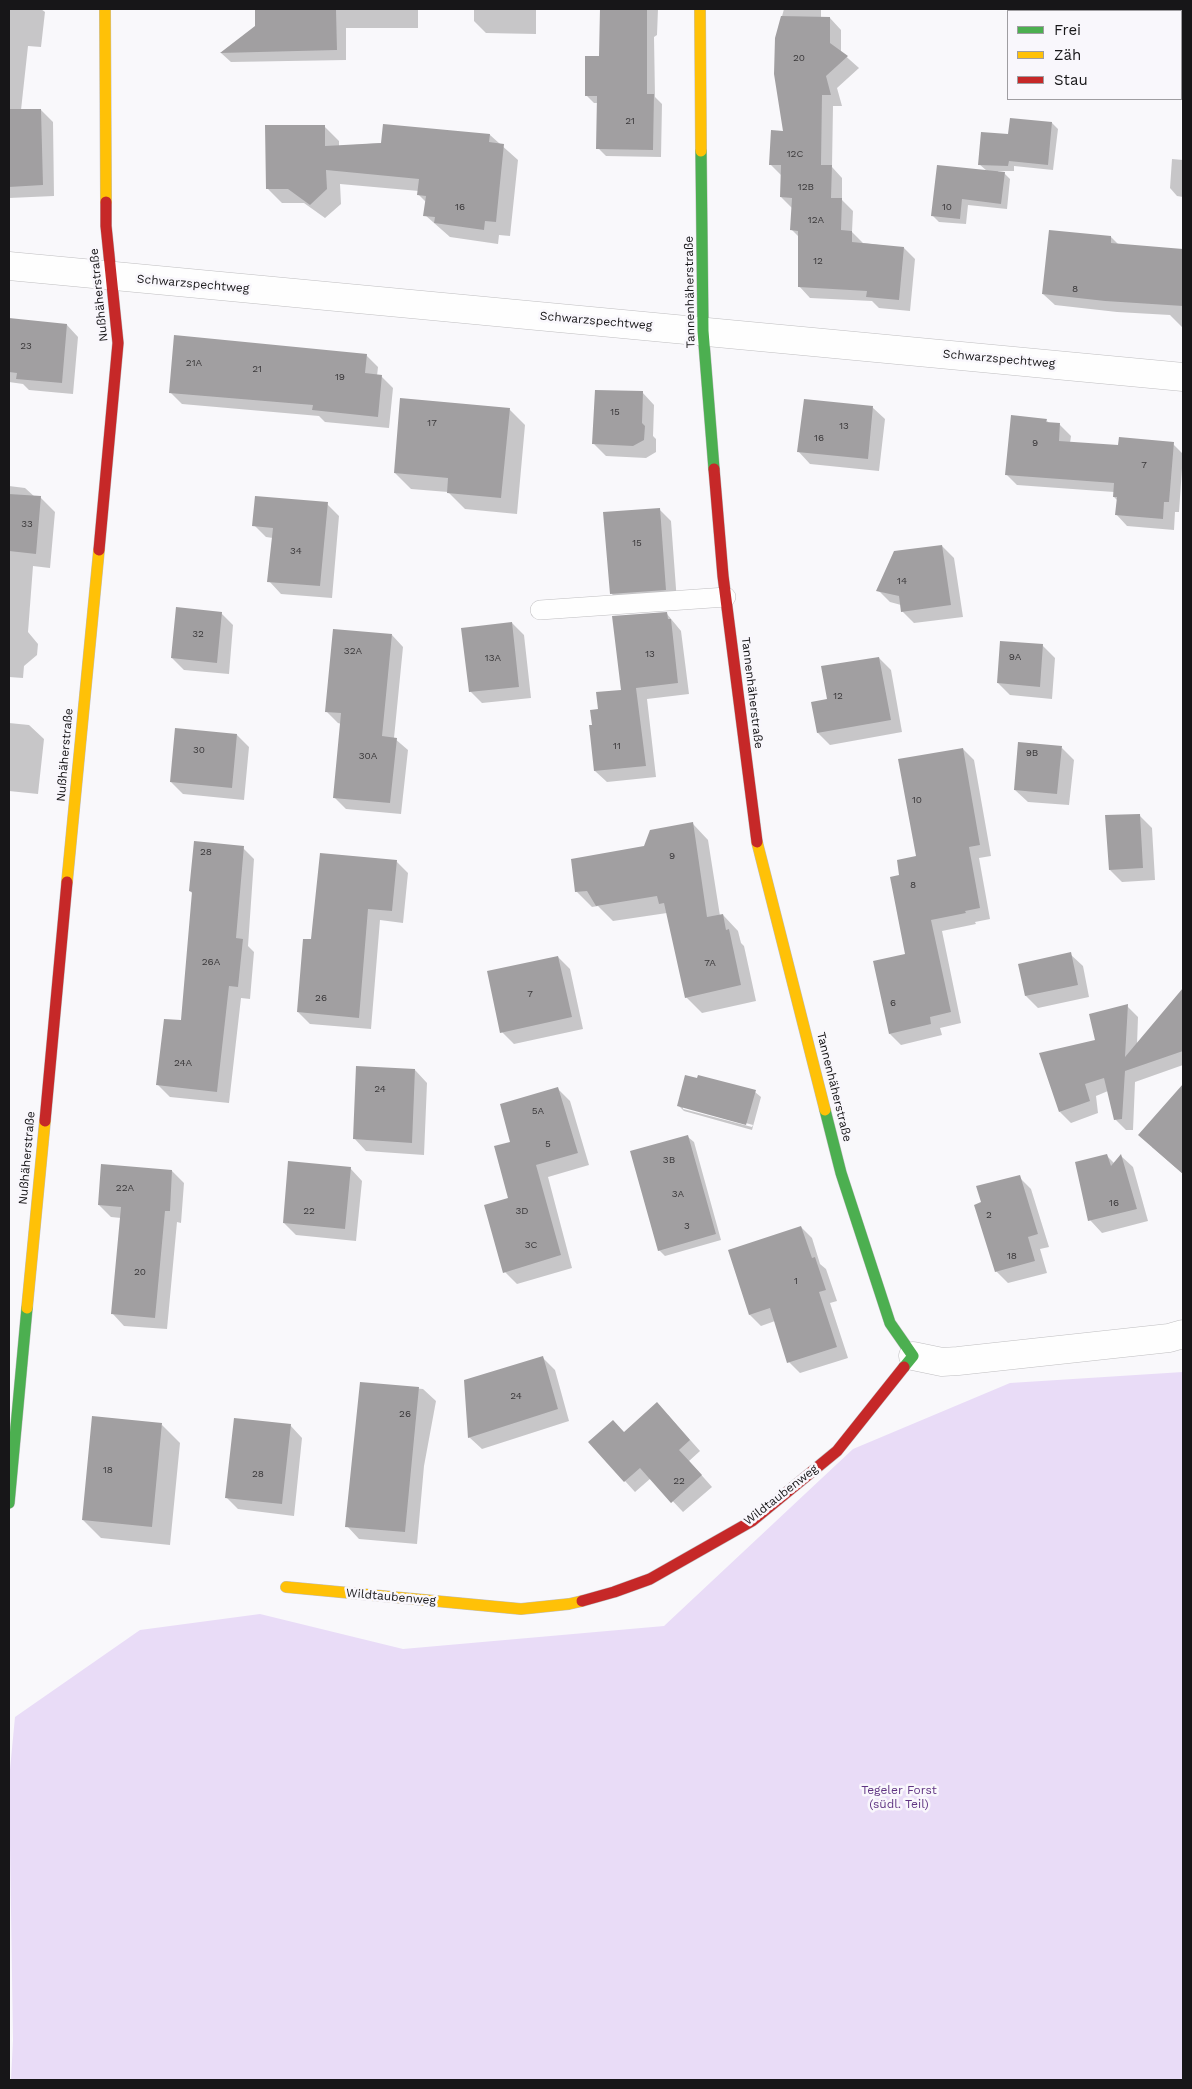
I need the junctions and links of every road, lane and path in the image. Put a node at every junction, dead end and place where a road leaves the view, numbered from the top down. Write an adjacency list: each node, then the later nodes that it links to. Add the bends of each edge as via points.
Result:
1 (105, 9): 4 (street, Nußhäherstraße, via 106,226)
2 (700, 9): 5 (street, Tannenhäherstraße)
3 (9, 266): 4 (street, Schwarzspechtweg)
4 (111, 277): 5 (street, Schwarzspechtweg); 11 (street, Nußhäherstraße, via 118,344)
5 (703, 331): 6 (street, Schwarzspechtweg); 7 (street, Tannenhäherstraße)
6 (1183, 376)
7 (726, 597): 8 (lane); 10 (street, Tannenhäherstraße, via 758,848 842,1173 890,1323)
8 (540, 610)
9 (1183, 1334): 10 (street, via 958,1361 942,1362)
10 (913, 1356): 12 (street, Wildtaubenweg, via 837,1451 752,1521 650,1579 569,1604 521,1609)
11 (9, 1503)
12 (286, 1587)

